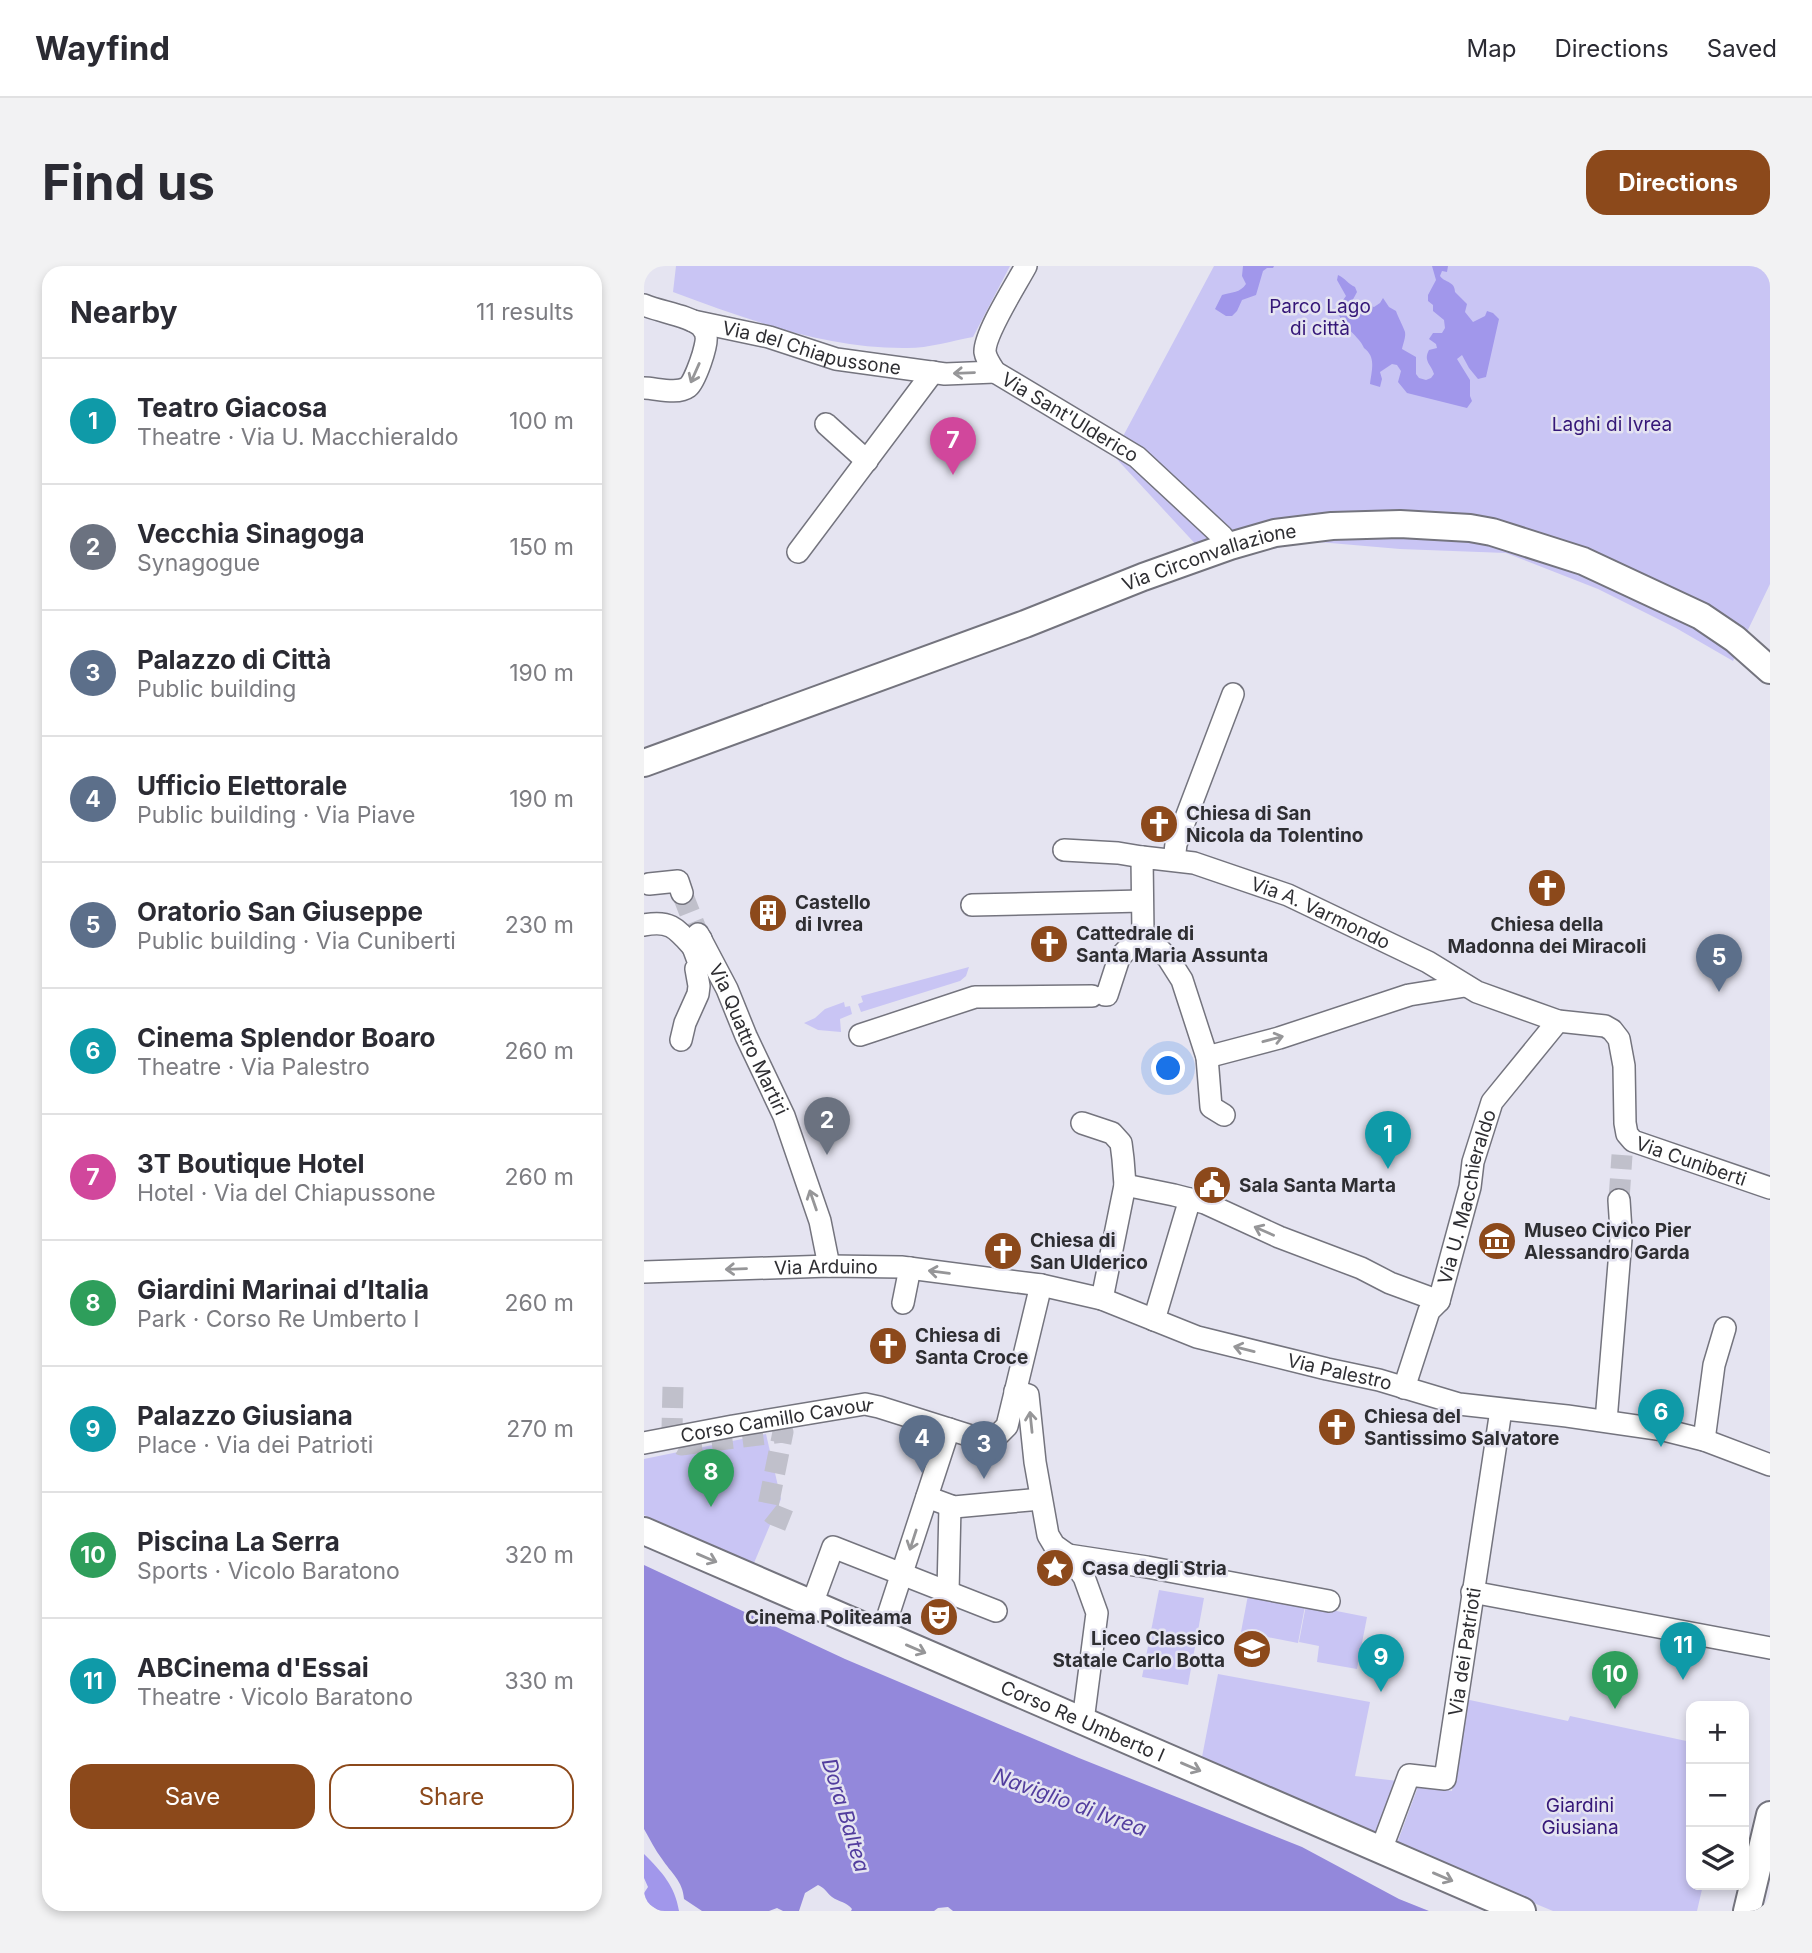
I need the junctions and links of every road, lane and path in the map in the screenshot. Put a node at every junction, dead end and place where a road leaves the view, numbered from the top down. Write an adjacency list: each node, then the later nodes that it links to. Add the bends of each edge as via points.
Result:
1 (1026, 266): 5 (street, Via Sant'Ulderico, via 987,344 985,352)
2 (644, 305): 3 (street, Via del Chiapussone)
3 (693, 321): 4 (street, Via del Chiapussone, via 769,337 836,359); 6 (street, one-way to 6, via 706,335 694,381 678,390)
4 (933, 372): 5 (street, Via del Chiapussone, one-way to 4); 8 (street, Via del Chiapussone)
5 (995, 372): 9 (street, Via Sant'Ulderico, via 1137,457)
6 (644, 388)
7 (827, 424): 8 (street)
8 (867, 461): 10 (street, Via del Chiapussone)
9 (1230, 546): 11 (main road, Via Circonvallazione, via 1275,533 1354,524 1492,532 1583,561 1686,608 1722,629); 13 (main road, Via Circonvallazione)
10 (798, 552)
11 (1770, 670)
12 (1233, 694): 16 (street)
13 (644, 763)
14 (1064, 850): 15 (street, Via A. Varmondo)
15 (1142, 857): 16 (street, Via A. Varmondo); 19 (street)
16 (1171, 860): 24 (street, Via A. Varmondo, via 1194,863 1288,895 1428,962)
17 (649, 884): 18 (street, via 678,881)
18 (682, 892)
19 (1142, 901): 20 (street); 22 (street)
20 (972, 905)
21 (644, 925): 23 (street, via 672,925)
22 (1143, 933): 26 (street, via 1119,958 1107,995 975,997); 29 (street, via 1182,980)
23 (697, 940): 28 (street, via 698,994); 36 (street, Via Quattro Martiri, one-way to 23, via 820,1221 784,1116 727,989)
24 (1465, 986): 25 (street, Via A. Varmondo); 29 (street, one-way to 24, via 1409,995)
25 (1558, 1021): 27 (street, Via A. Varmondo, via 1605,1026); 41 (street, Via U. Macchieraldo, via 1492,1102)
26 (860, 1035)
27 (1619, 1039): 33 (street, Via Cuniberti, via 1628,1149)
28 (681, 1040)
29 (1207, 1057): 30 (street)
30 (1218, 1111)
31 (1082, 1123): 32 (street, via 1112,1133 1121,1143)
32 (1125, 1185): 34 (street); 40 (street)
33 (1770, 1188)
34 (1190, 1199): 41 (street, one-way to 34); 43 (street)
35 (1619, 1200): 48 (street, via 1621,1235)
36 (828, 1266): 37 (street, Via Arduino); 38 (street, Via Arduino, one-way to 38)
37 (910, 1268): 39 (street, Via Arduino, one-way to 37); 42 (street)
38 (644, 1272)
39 (1041, 1285): 40 (street, Via Palestro); 46 (street)
40 (1102, 1299): 43 (street, Via Palestro)
41 (1439, 1301): 45 (street, Via U. Macchieraldo, via 1429,1311)
42 (903, 1303)
43 (1154, 1320): 45 (street, Via Palestro, one-way to 43, via 1197,1337)
44 (1725, 1328): 50 (street, via 1714,1366)
45 (1404, 1388): 47 (street, Via Palestro)
46 (1015, 1391): 49 (street, Corso Camillo Cavour, via 1007,1426 994,1439); 54 (street, one-way to 46, via 1028,1395)
47 (1501, 1410): 48 (street, Via Palestro); 60 (street, Via dei Patrioti)
48 (1606, 1421): 50 (street, Via Palestro)
49 (949, 1429): 51 (street, Corso Camillo Cavour, via 864,1404); 53 (street)
50 (1704, 1440): 52 (street, Via Palestro)
51 (644, 1443)
52 (1770, 1465)
53 (927, 1497): 55 (street); 58 (street, one-way to 58)
54 (1041, 1499): 55 (street); 57 (street, via 1048,1535)
55 (950, 1506): 59 (street)
56 (644, 1531): 62 (main road, Corso Re Umberto I, one-way to 62)
57 (1061, 1550): 61 (street); 66 (street, via 1084,1577 1097,1613)
58 (901, 1574): 59 (street); 62 (street, via 833,1547); 64 (street)
59 (948, 1592): 63 (street)
60 (1472, 1592): 65 (street); 68 (street, Via dei Patrioti, via 1445,1779 1409,1775)
61 (1329, 1601)
62 (812, 1604): 64 (main road, Corso Re Umberto I)
63 (996, 1611)
64 (882, 1634): 66 (main road, Corso Re Umberto I, one-way to 66)
65 (1770, 1648)
66 (1083, 1721): 68 (main road, Corso Re Umberto I, one-way to 68)
67 (1770, 1815): 70 (main road)
68 (1381, 1850): 69 (main road, Corso Re Umberto I, one-way to 69)
69 (1522, 1911)
70 (1747, 1911)

